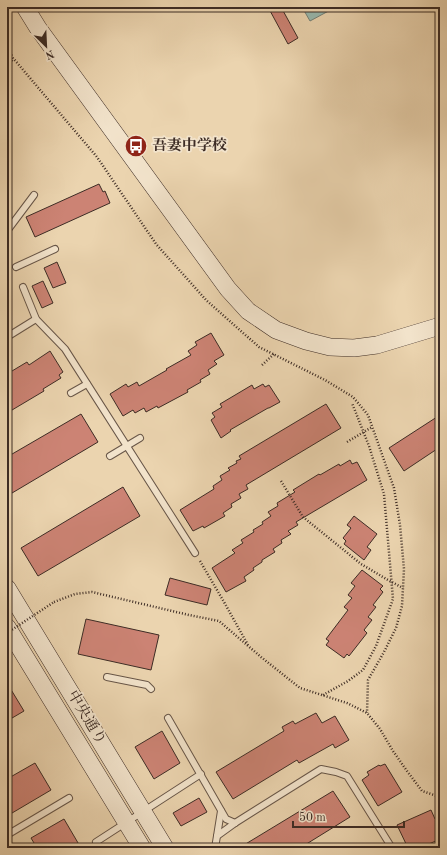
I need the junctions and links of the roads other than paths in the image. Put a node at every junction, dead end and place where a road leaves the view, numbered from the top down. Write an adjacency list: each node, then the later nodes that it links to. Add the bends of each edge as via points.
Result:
1 (25, 7): 8 (street, via 228,288 248,311 276,330 330,347 354,348 377,345)
2 (34, 195): 3 (lane)
3 (7, 231)
4 (55, 250): 5 (lane)
5 (16, 267)
6 (23, 287): 7 (lane)
7 (36, 319): 9 (lane); 10 (lane, via 65,349)
8 (440, 326)
9 (7, 337)
10 (87, 384): 11 (lane); 13 (lane)
11 (72, 393)
12 (140, 438): 13 (lane)
13 (127, 446): 14 (lane); 15 (lane)
14 (110, 456)
15 (195, 553)
16 (7, 588): 23 (street, 中央通り)
17 (7, 627): 25 (street, 中央通り)
18 (106, 677): 19 (lane, via 147,685)
19 (151, 689)
20 (168, 718): 21 (lane)
21 (201, 774): 23 (lane); 24 (lane)
22 (69, 798): 27 (lane)
23 (143, 812): 25 (lane); 31 (street, 中央通り)
24 (221, 812): 26 (lane, via 226,819); 28 (lane)
25 (126, 823): 29 (lane); 30 (street, 中央通り)
26 (235, 823): 28 (lane); 33 (lane, via 321,769 347,776)
27 (7, 835)
28 (217, 836): 32 (lane)
29 (96, 842)
30 (142, 848)
31 (165, 848)
32 (215, 848)
33 (392, 848)

